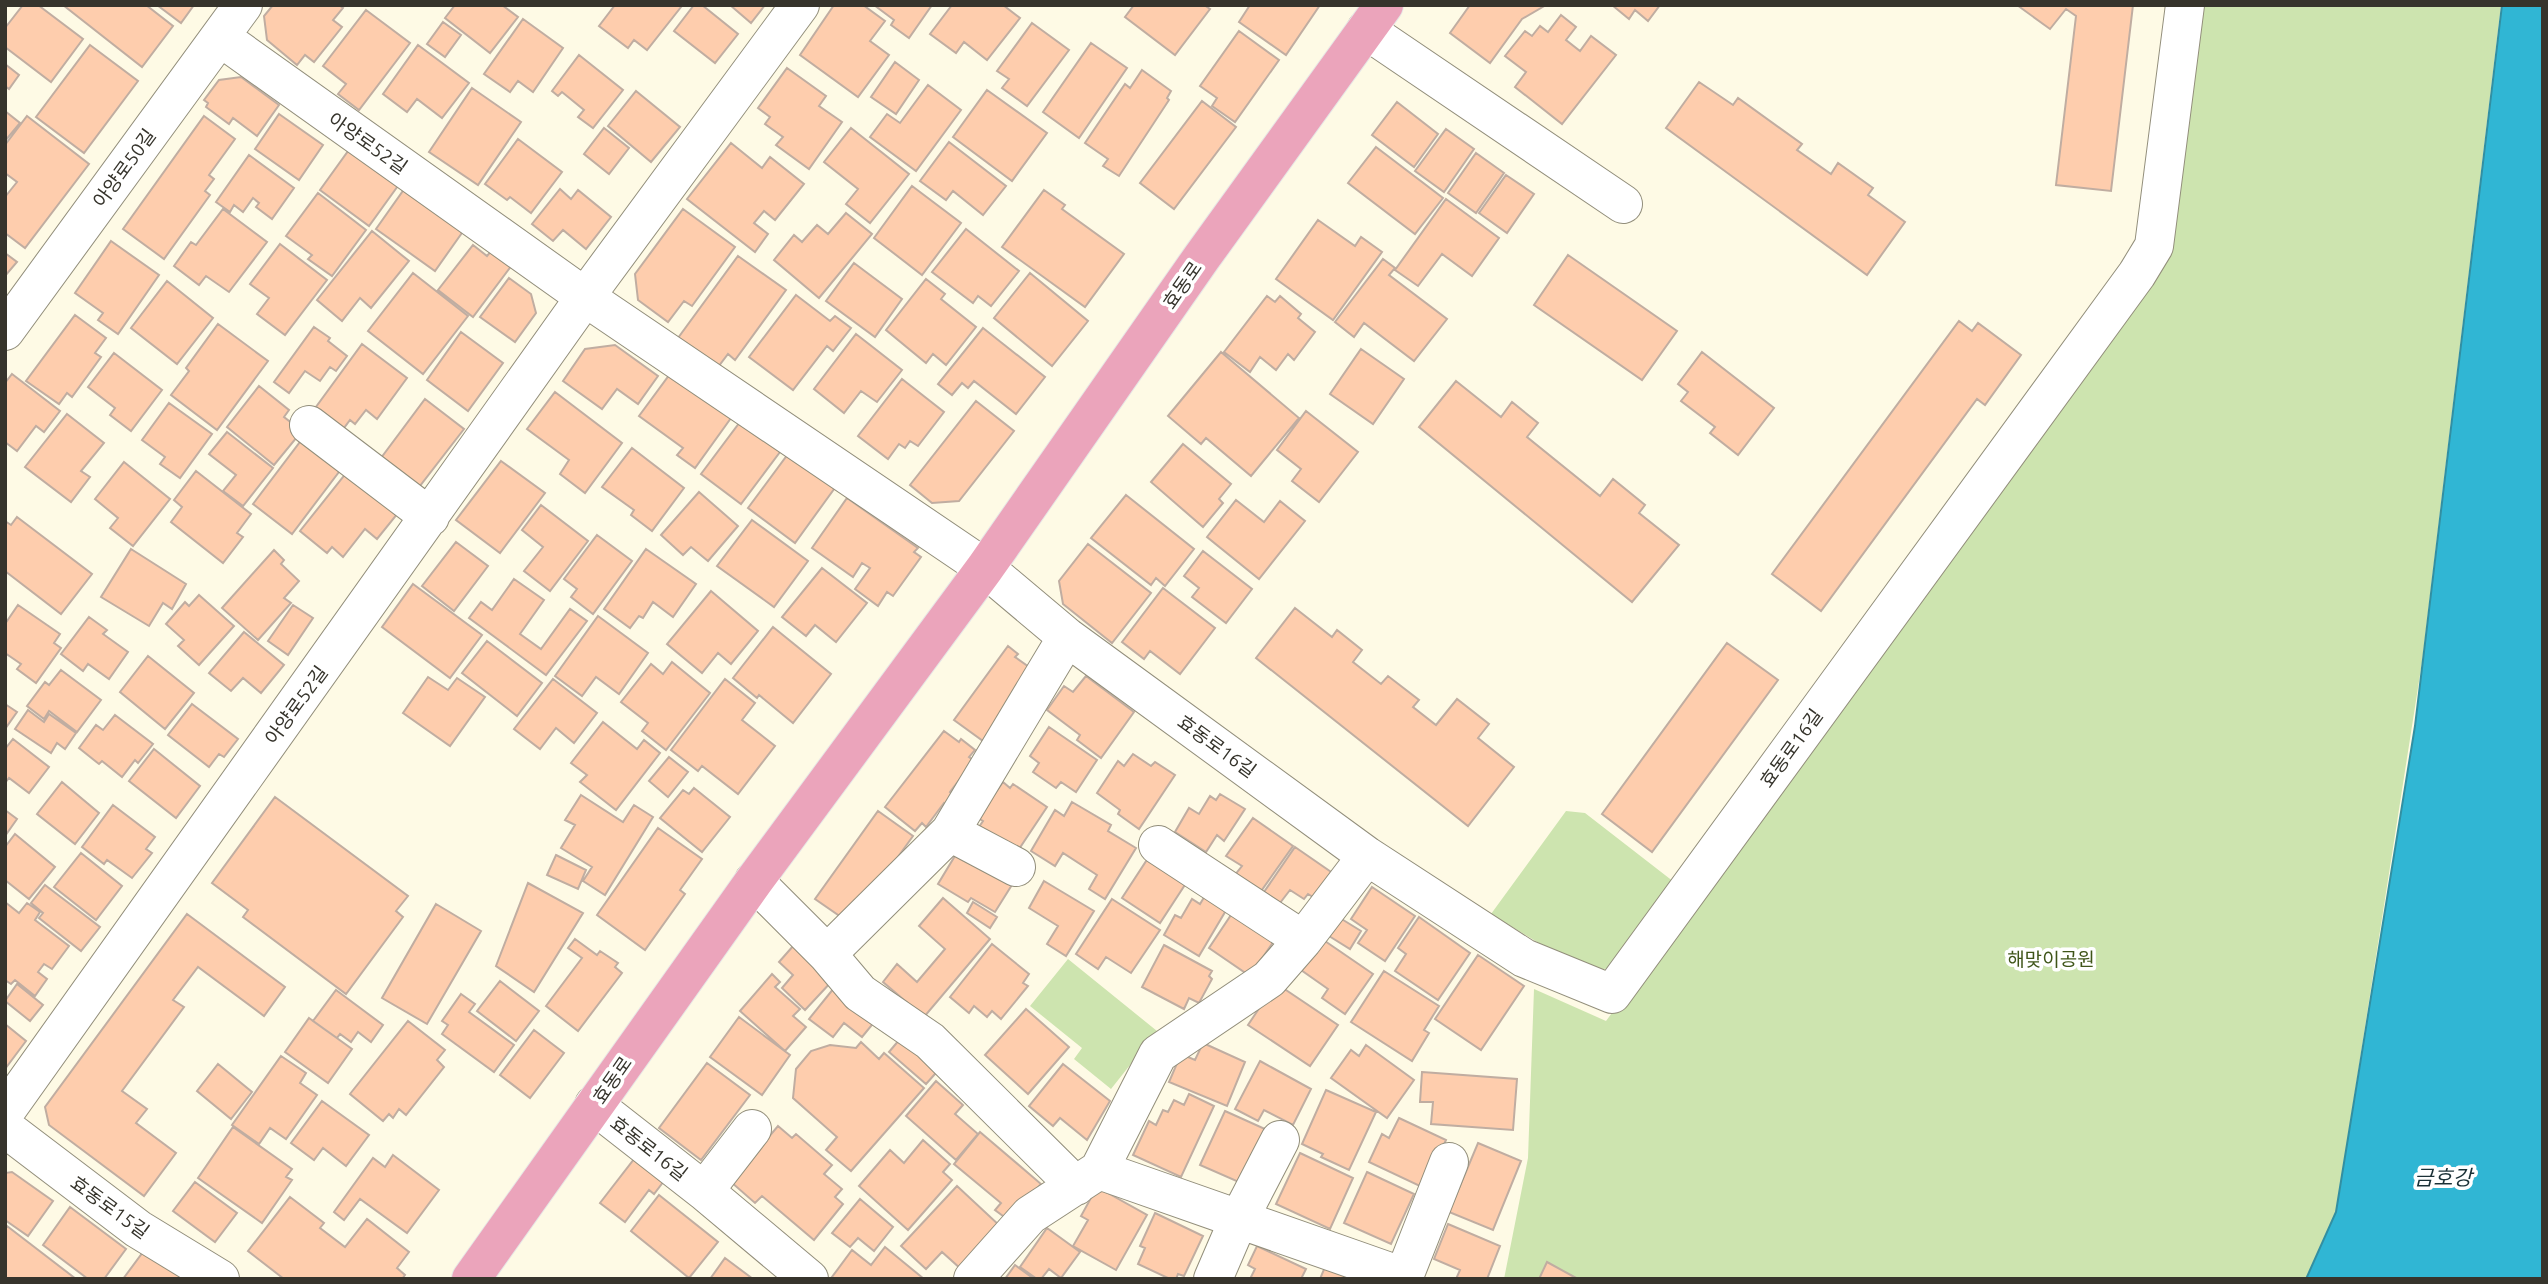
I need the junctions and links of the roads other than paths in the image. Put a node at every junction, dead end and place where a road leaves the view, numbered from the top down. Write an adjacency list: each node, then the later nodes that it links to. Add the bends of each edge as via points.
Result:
1 (243, 5): 5 (street, 아양로50길)
2 (800, 5): 7 (street, 아양로52길)
3 (2185, 5): 15 (street, 효동로16길, via 2154,246 1612,994 1524,957)
4 (1375, 18): 6 (street); 11 (main road, 효동로)
5 (220, 37): 7 (street, 아양로52길); 8 (street, 아양로50길)
6 (1623, 204)
7 (585, 297): 10 (street, 아양로52길); 11 (street)
8 (5, 331)
9 (309, 425): 10 (street)
10 (430, 517): 21 (street, 아양로52길)
11 (985, 568): 12 (street, 효동로16길); 17 (main road, 효동로)
12 (1067, 638): 13 (street); 15 (street, 효동로16길)
13 (950, 832): 16 (street); 19 (street)
14 (1158, 845): 18 (street)
15 (1367, 856): 18 (street)
16 (1016, 867)
17 (754, 881): 19 (street); 20 (main road, 효동로)
18 (1303, 940): 26 (street, via 1269,979 1158,1054)
19 (827, 954): 26 (street, via 860,993 930,1041)
20 (594, 1105): 27 (street, 효동로16길); 31 (main road, 효동로)
21 (5, 1112)
22 (5, 1128): 30 (street, 효동로15길, via 138,1229)
23 (752, 1129): 27 (street, 효동로16길)
24 (1280, 1140): 28 (street)
25 (1449, 1161): 29 (street)
26 (1087, 1178): 28 (street); 33 (street, via 1030,1214)
27 (704, 1191): 32 (street, 효동로16길)
28 (1238, 1221): 29 (street); 34 (street)
29 (1403, 1278)
30 (220, 1279)
31 (471, 1279)
32 (809, 1279)
33 (973, 1279)
34 (1213, 1279)

